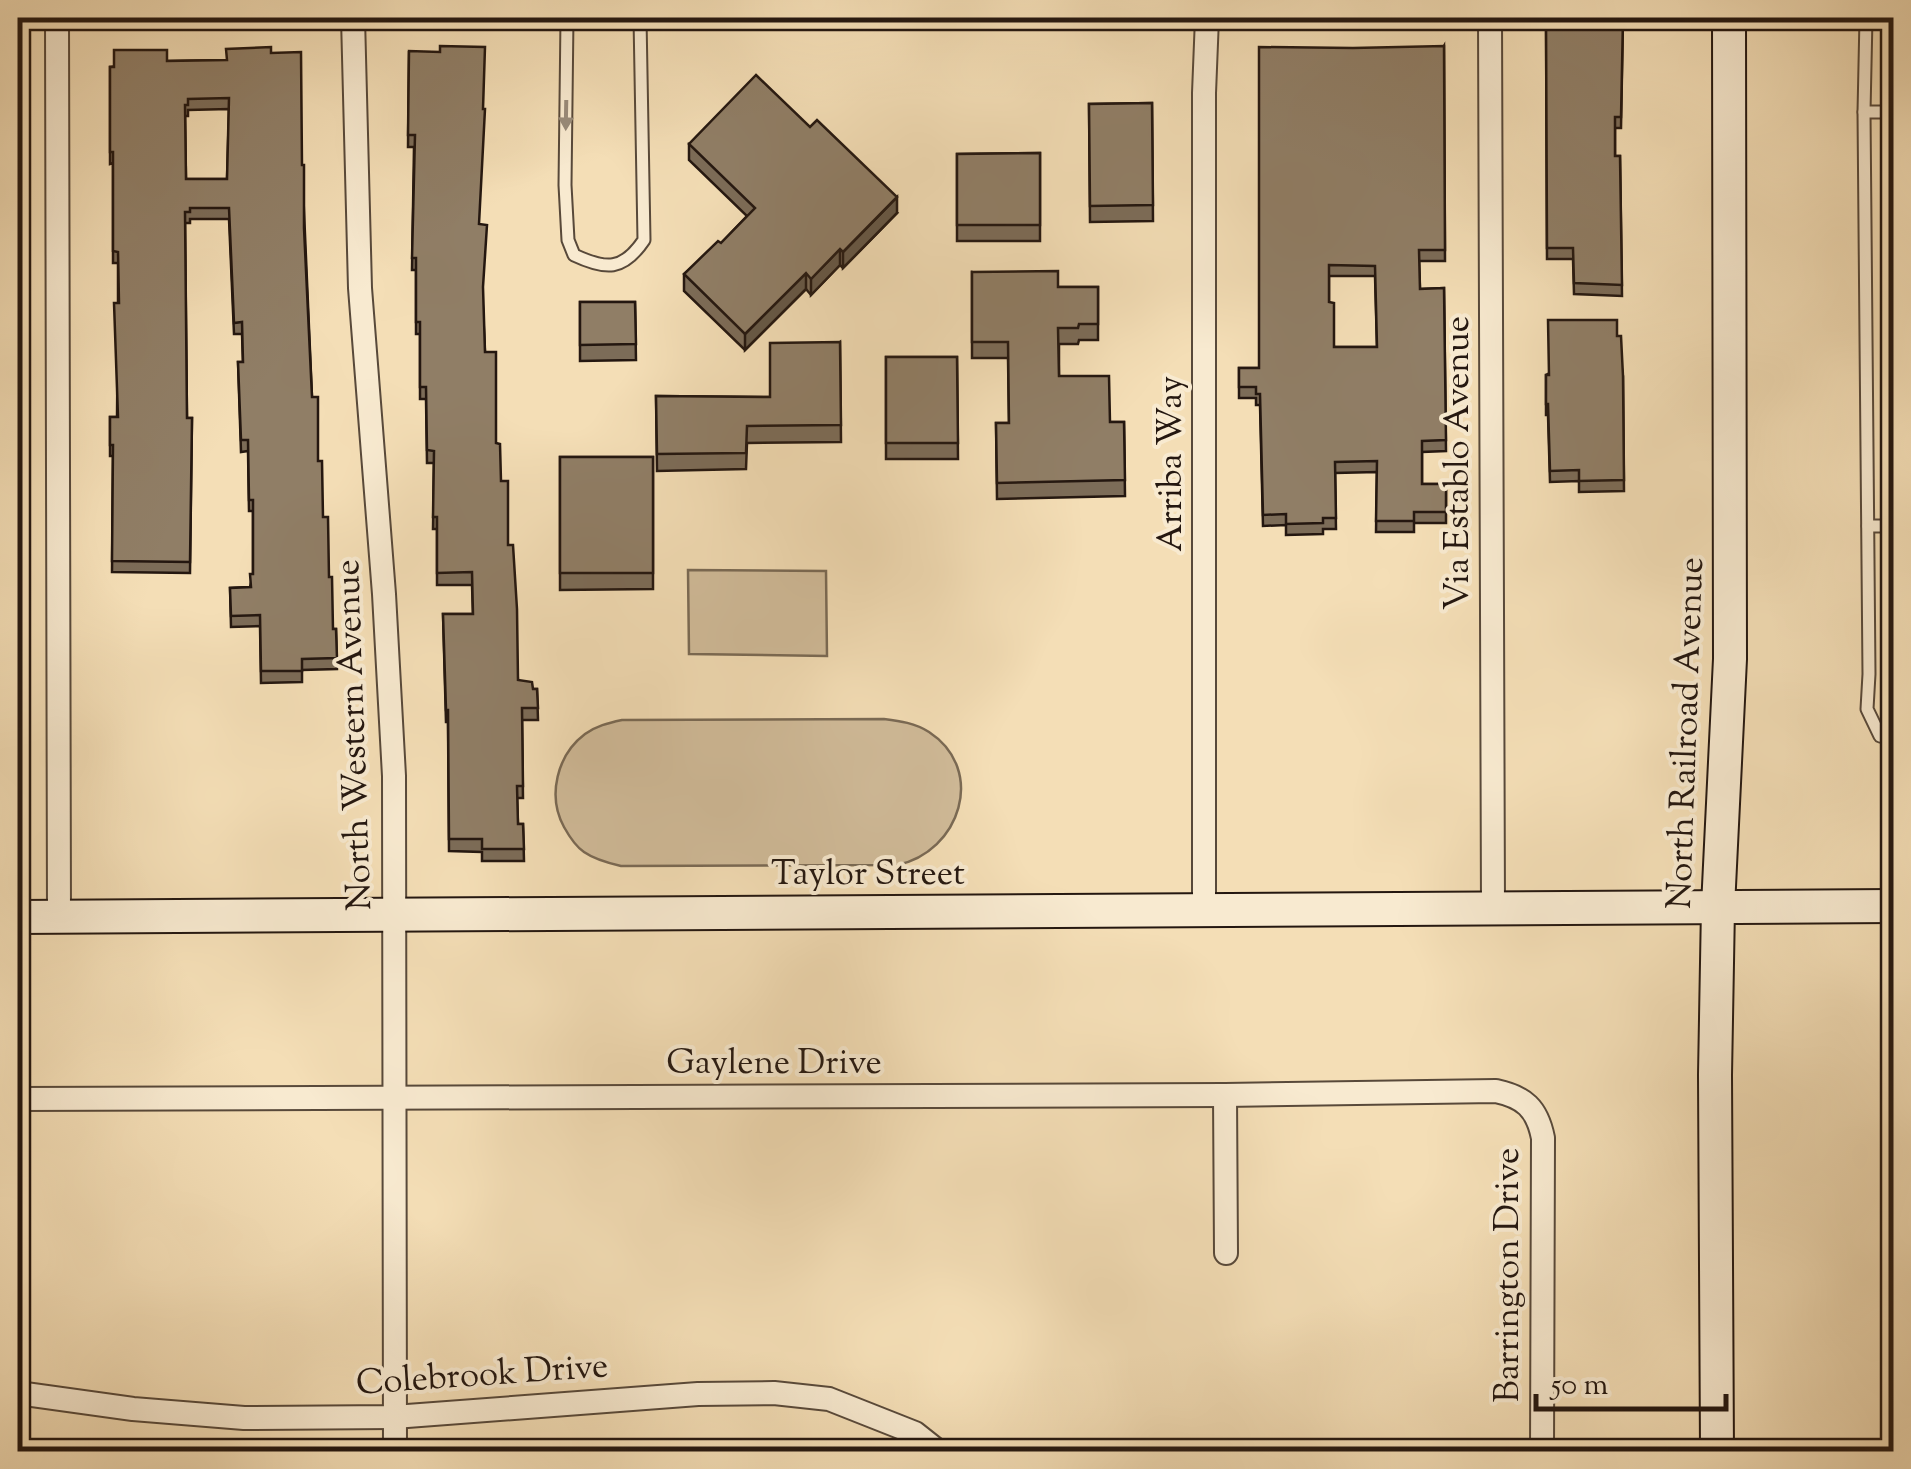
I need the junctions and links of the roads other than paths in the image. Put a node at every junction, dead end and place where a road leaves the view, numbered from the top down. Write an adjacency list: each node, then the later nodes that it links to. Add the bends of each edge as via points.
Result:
1 (58, 18): 19 (street)
2 (353, 18): 18 (street, North Western Avenue, via 360,288 394,776)
3 (567, 18): 4 (lane, one-way to 4, via 568,240 574,255 609,266 632,258 644,240)
4 (640, 18)
5 (1207, 18): 17 (street, Arriba Way)
6 (1490, 18): 16 (street, Via Establo Avenue)
7 (1729, 18): 15 (street, North Railroad Avenue, via 1730,659)
8 (1866, 18): 9 (lane)
9 (1864, 112): 10 (lane); 11 (lane)
10 (1894, 112)
11 (1868, 526): 12 (lane); 13 (lane, via 1867,709 1880,736)
12 (1894, 526)
13 (1894, 739)
14 (1894, 906): 15 (street, Taylor Street)
15 (1718, 907): 16 (street, Taylor Street); 31 (street, North Railroad Avenue)
16 (1493, 908): 17 (street, Taylor Street)
17 (1204, 910): 18 (street, Taylor Street)
18 (394, 915): 19 (street, Taylor Street); 22 (street, North Western Avenue)
19 (59, 916): 20 (street, Taylor Street)
20 (18, 917)
21 (1225, 1095): 22 (street, Gaylene Drive); 24 (street, Gaylene Drive, via 1496,1092); 25 (street)
22 (396, 1097): 23 (street, Gaylene Drive); 27 (street, North Western Avenue)
23 (18, 1100)
24 (1527, 1104): 30 (street, Barrington Drive, via 1542,1138)
25 (1226, 1253)
26 (18, 1393): 27 (street, Colebrook Drive, via 244,1418)
27 (394, 1417): 28 (street, North Western Avenue); 29 (street, Colebrook Drive, via 774,1393 829,1399 915,1433)
28 (395, 1452)
29 (939, 1452)
30 (1542, 1452)
31 (1717, 1452)

